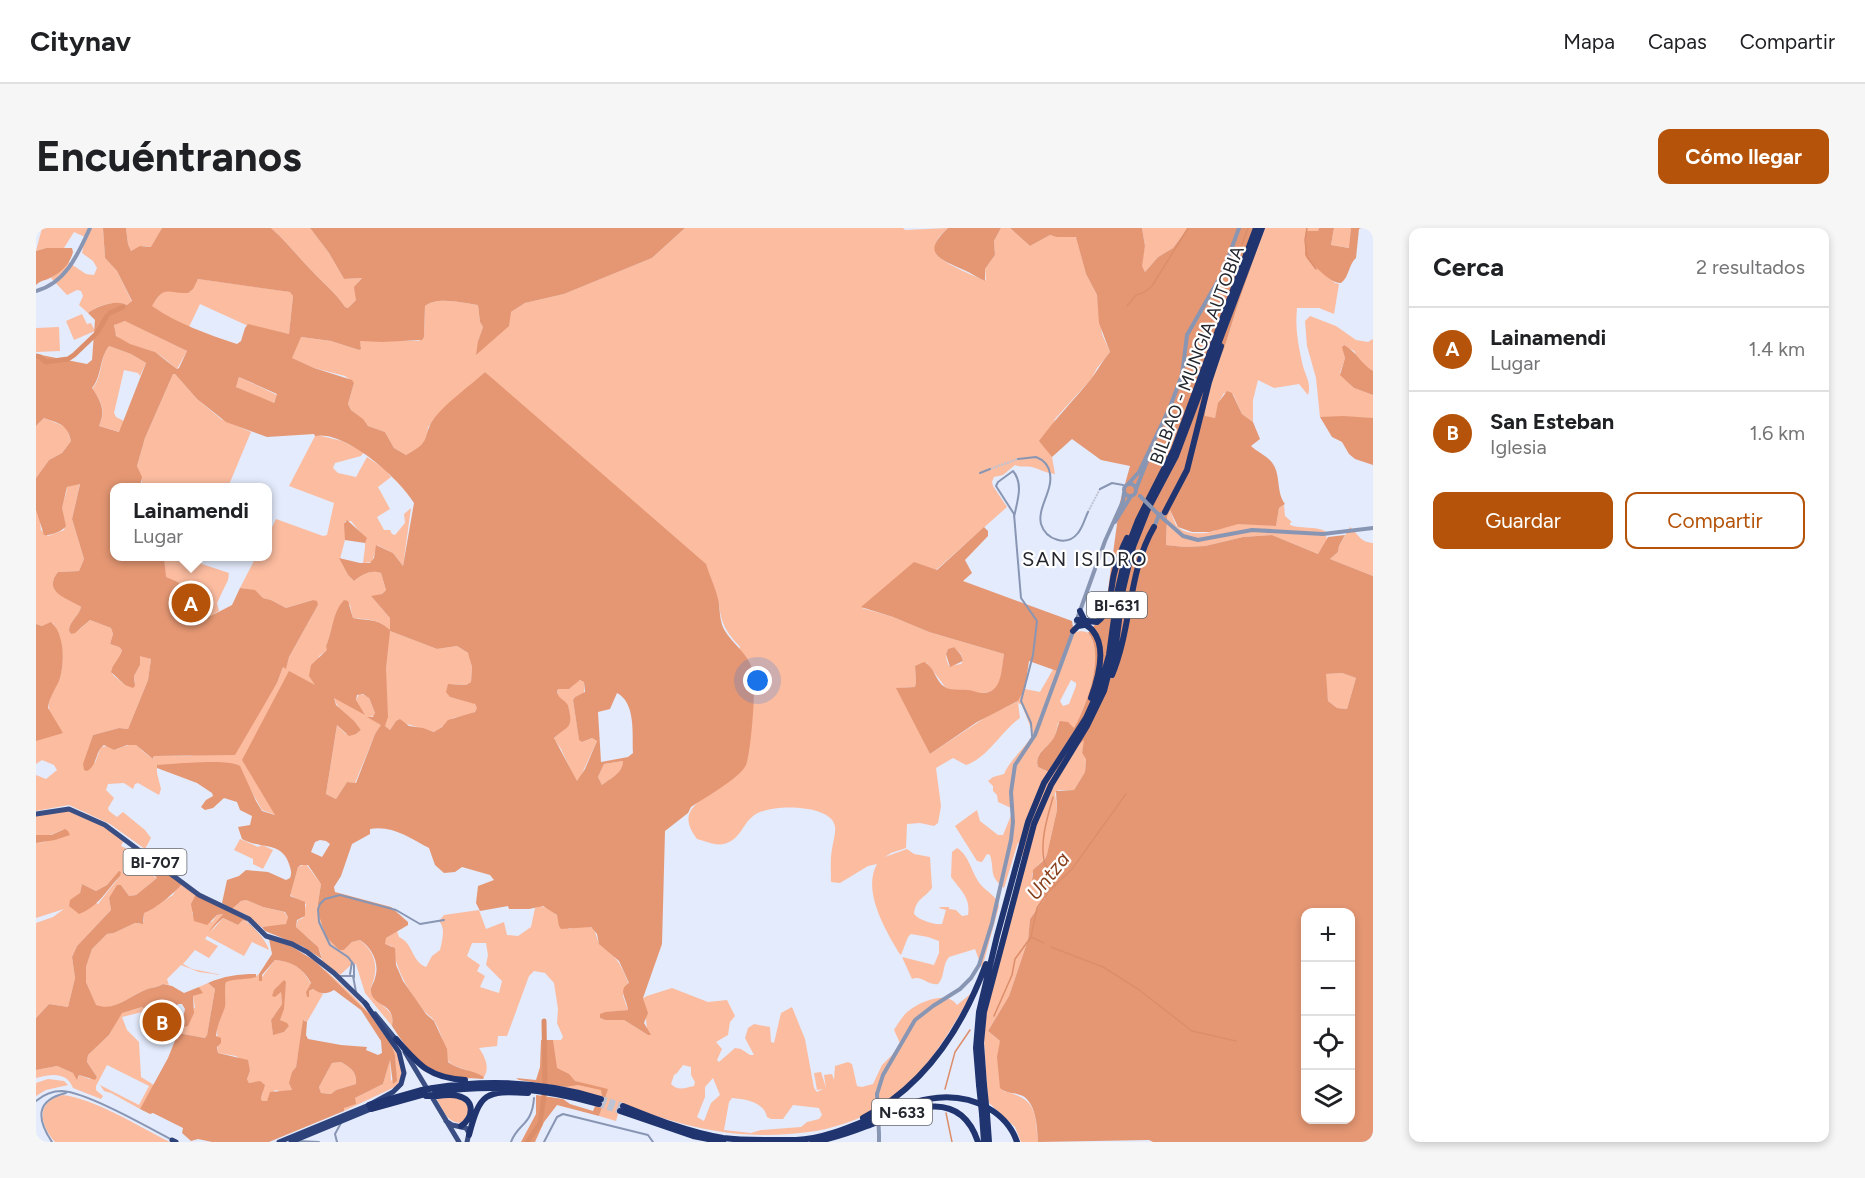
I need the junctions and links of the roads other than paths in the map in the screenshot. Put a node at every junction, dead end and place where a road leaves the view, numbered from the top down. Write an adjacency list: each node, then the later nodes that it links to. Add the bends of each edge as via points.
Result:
1 (90, 228): 5 (street, via 68,270 53,284)
2 (1239, 228): 7 (street, via 1223,272 1187,335 1178,386)
3 (1256, 228): 21 (highway, BILBAO - MUNGIA AUTOBIA / BI-631, via 1174,449)
4 (1262, 228): 6 (highway, BILBAO - MUNGIA AUTOBIA / BI-631)
5 (36, 291)
6 (1236, 298): 19 (highway, via 1187,470); 30 (highway, BILBAO - MUNGIA AUTOBIA / BI-631, via 1176,456 1132,547)
7 (1153, 444): 11 (street, via 1136,477); 14 (street)
8 (1018, 459): 18 (street, via 1036,457 1050,471 1040,519 1051,538 1073,537)
9 (990, 468): 10 (street)
10 (980, 473)
11 (1128, 484): 14 (street); 15 (street)
12 (1123, 485): 13 (street, via 1112,483)
13 (1100, 489)
14 (1136, 489): 16 (street); 17 (street)
15 (1124, 493): 16 (street); 25 (street)
16 (1132, 495): 17 (street); 25 (street)
17 (1140, 496): 19 (street, bridge)
18 (1088, 512)
19 (1161, 513): 22 (street); 23 (street)
20 (1014, 517): 20 (street, via 1020,489 1013,471 996,486); 31 (street, via 1021,598 1037,621 1033,655 1020,701 1033,728)
21 (1138, 520): 28 (highway, via 1117,562 1107,610 1097,622); 32 (highway, BILBAO - MUNGIA AUTOBIA / BI-631, via 1123,564 1100,687)
22 (1168, 523): 23 (street); 24 (street, via 1183,536 1198,540 1252,530 1323,534)
23 (1154, 527): 30 (highway, via 1139,566 1121,651)
24 (1373, 528)
25 (1108, 533): 26 (street)
26 (1080, 610): 27 (street); 28 (highway)
27 (1077, 620): 28 (highway); 29 (street)
28 (1085, 623): 29 (highway); 32 (highway, via 1098,639 1098,672 1092,696)
29 (1073, 631): 31 (street)
30 (1104, 691): 45 (highway, BILBAO - MUNGIA AUTOBIA / BI-631, via 1051,785 1034,824 984,1012)
31 (1032, 741): 71 (street, bridge, via 1013,772 1011,840 979,965 960,989 915,1020 883,1075 877,1094)
32 (1065, 750): 35 (highway, BILBAO - MUNGIA AUTOBIA / BI-631, via 1044,783 1028,822)
33 (36, 814): 37 (main road, BI-707, via 69,809 105,825 199,895 249,919 266,936 299,947)
34 (444, 920): 36 (street, via 420,924 396,910 340,895 325,899 318,914 325,938)
35 (997, 936): 45 (highway, BILBAO - MUNGIA AUTOBIA / BI-631, via 979,1012 976,1048); 60 (highway, via 976,992 957,1028 912,1086 859,1120)
36 (352, 963): 38 (street); 39 (street, via 356,968)
37 (336, 975): 38 (street); 40 (main road, BI-707)
38 (349, 975): 39 (street); 40 (street)
39 (354, 979): 40 (street); 41 (street)
40 (346, 984): 41 (main road, BI-707)
41 (359, 997): 42 (main road, BI-707)
42 (365, 1003): 43 (main road, BI-707); 52 (highway, via 399,1052 404,1073 397,1088)
43 (396, 1039): 44 (highway, via 418,1064 436,1076); 55 (main road, BI-707)
44 (522, 1083): 47 (highway, via 465,1083); 49 (highway, via 600,1101)
45 (982, 1085): 53 (highway, BILBAO - MUNGIA AUTOBIA / BI-631, bridge)
46 (68, 1092): 51 (street, via 52,1092); 59 (street); 61 (street, via 46,1099 38,1112 39,1126)
47 (435, 1092): 48 (highway, bridge); 49 (highway, via 516,1087); 56 (highway, via 468,1100 471,1114)
48 (424, 1093): 52 (highway); 52 (highway)
49 (569, 1095): 57 (highway, via 511,1091 492,1094 478,1106)
50 (534, 1098): 66 (street, via 530,1117)
51 (36, 1101)
52 (370, 1107): 54 (highway); 62 (highway)
53 (985, 1114): 73 (highway, BILBAO - MUNGIA AUTOBIA / BI-631); 74 (highway, BILBAO - MUNGIA AUTOBIA / BI-631)
54 (347, 1119): 63 (highway); 65 (street, via 337,1129)
55 (445, 1120): 56 (main road); 58 (main road, BI-707)
56 (460, 1127): 57 (main road, via 468,1130); 58 (main road, via 455,1131)
57 (468, 1138): 58 (main road)
58 (457, 1139)
59 (174, 1141)
60 (795, 1141): 69 (highway, N-633, via 723,1138 622,1109 693,1136); 75 (highway, N-633, via 834,1132 924,1099 950,1098 985,1107 1000,1116)
61 (52, 1142)
62 (279, 1142)
63 (292, 1142): 64 (street)
64 (320, 1142)
65 (337, 1142)
66 (511, 1142)
67 (544, 1142): 68 (street, via 557,1117 563,1114 648,1135)
68 (653, 1142)
69 (723, 1142)
70 (813, 1142): 72 (highway, N-633, via 841,1136 915,1108 934,1106 959,1114)
71 (879, 1142)
72 (978, 1142)
73 (984, 1142)
74 (990, 1142)
75 (1017, 1142)

